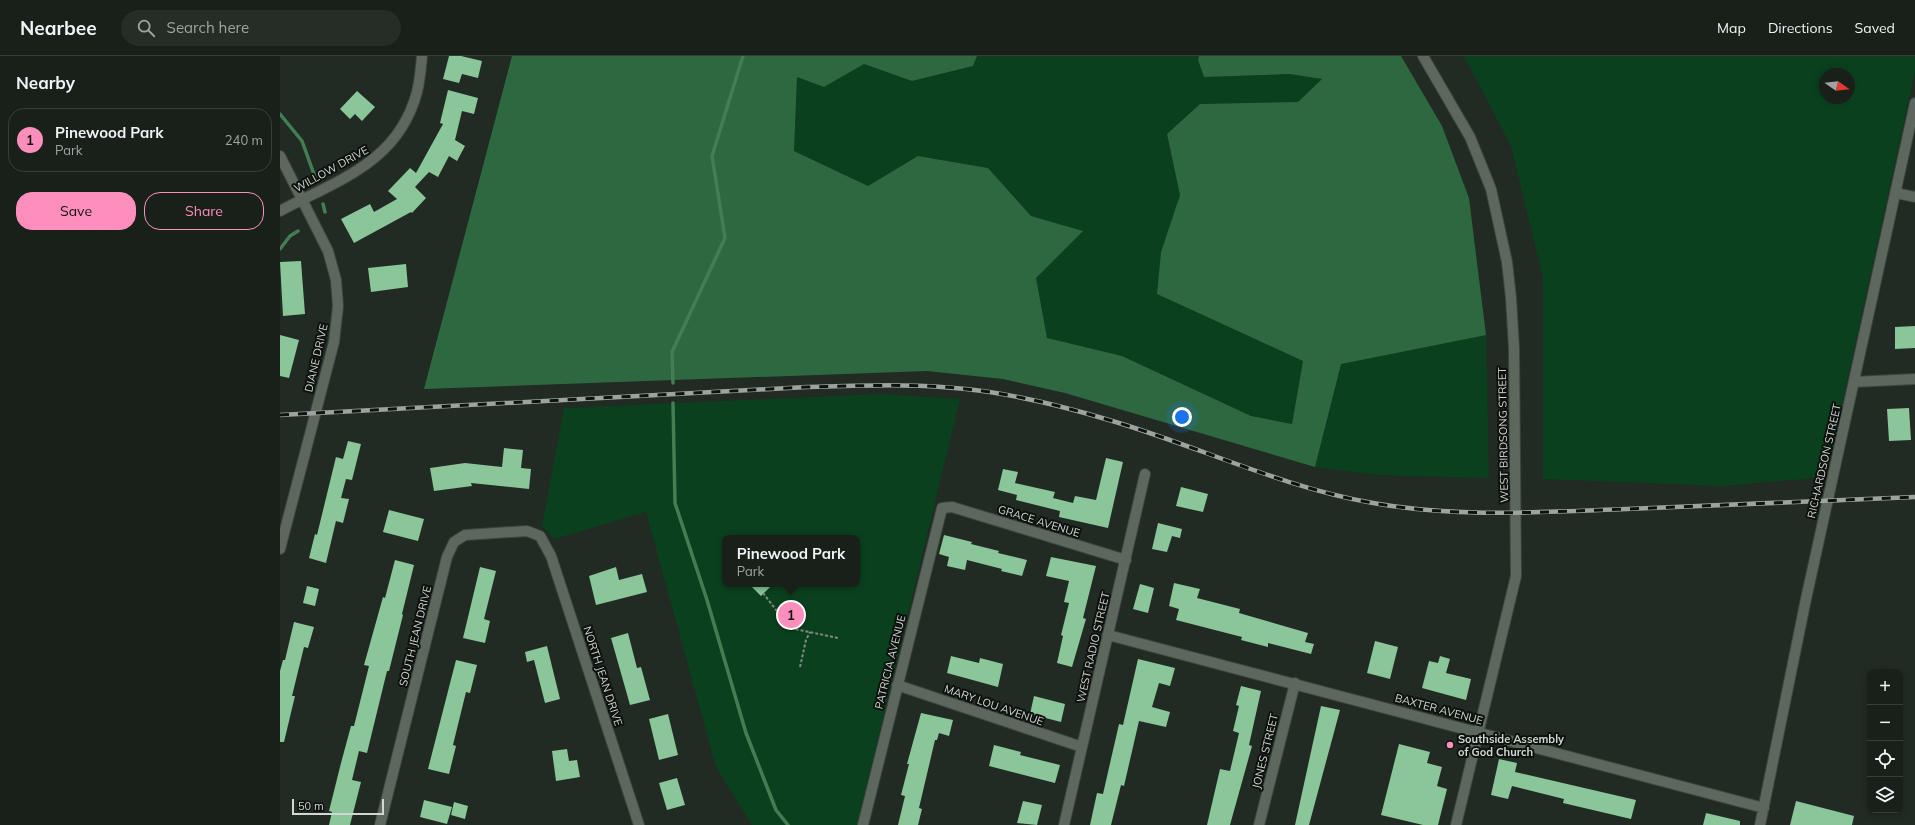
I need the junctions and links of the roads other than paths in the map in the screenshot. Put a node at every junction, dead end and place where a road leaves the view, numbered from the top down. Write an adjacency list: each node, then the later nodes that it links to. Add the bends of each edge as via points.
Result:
1 (422, 56): 7 (street, WILLOW DRIVE, via 419,85 410,112 385,150 355,172)
2 (1423, 56): 19 (street, WEST BIRDSONG STREET, via 1461,120 1484,171 1507,262 1511,298 1514,348 1516,576)
3 (1915, 103): 5 (street, RICHARDSON STREET)
4 (280, 156): 7 (street, DIANE DRIVE)
5 (1896, 193): 6 (street); 10 (street, RICHARDSON STREET)
6 (1915, 197)
7 (302, 199): 8 (street, WILLOW DRIVE); 14 (street, DIANE DRIVE, via 331,258 336,280 338,317 334,342)
8 (280, 211)
9 (1915, 379): 10 (street)
10 (1854, 382): 21 (street, RICHARDSON STREET, via 1806,599)
11 (1145, 474): 15 (street, WEST RADIO STREET)
12 (944, 507): 15 (street, GRACE AVENUE, via 952,507); 18 (street, PATRICIA AVENUE, via 940,513)
13 (540, 536): 22 (street, SOUTH JEAN DRIVE, via 527,531 471,534 457,539 452,545 445,564); 23 (street, NORTH JEAN DRIVE, via 551,556)
14 (280, 548)
15 (1126, 560): 16 (street, WEST RADIO STREET)
16 (1108, 635): 17 (street, BAXTER AVENUE); 20 (street, WEST RADIO STREET)
17 (1295, 683): 19 (street, BAXTER AVENUE); 26 (street, JONES STREET)
18 (897, 685): 20 (street, MARY LOU AVENUE); 24 (street, PATRICIA AVENUE)
19 (1478, 732): 21 (street, BAXTER AVENUE); 27 (street, WEST BIRDSONG STREET)
20 (1082, 747): 25 (street, WEST RADIO STREET)
21 (1764, 808): 28 (street, RICHARDSON STREET)
22 (380, 825)
23 (639, 825)
24 (863, 825)
25 (1064, 825)
26 (1259, 825)
27 (1456, 825)
28 (1760, 825)

